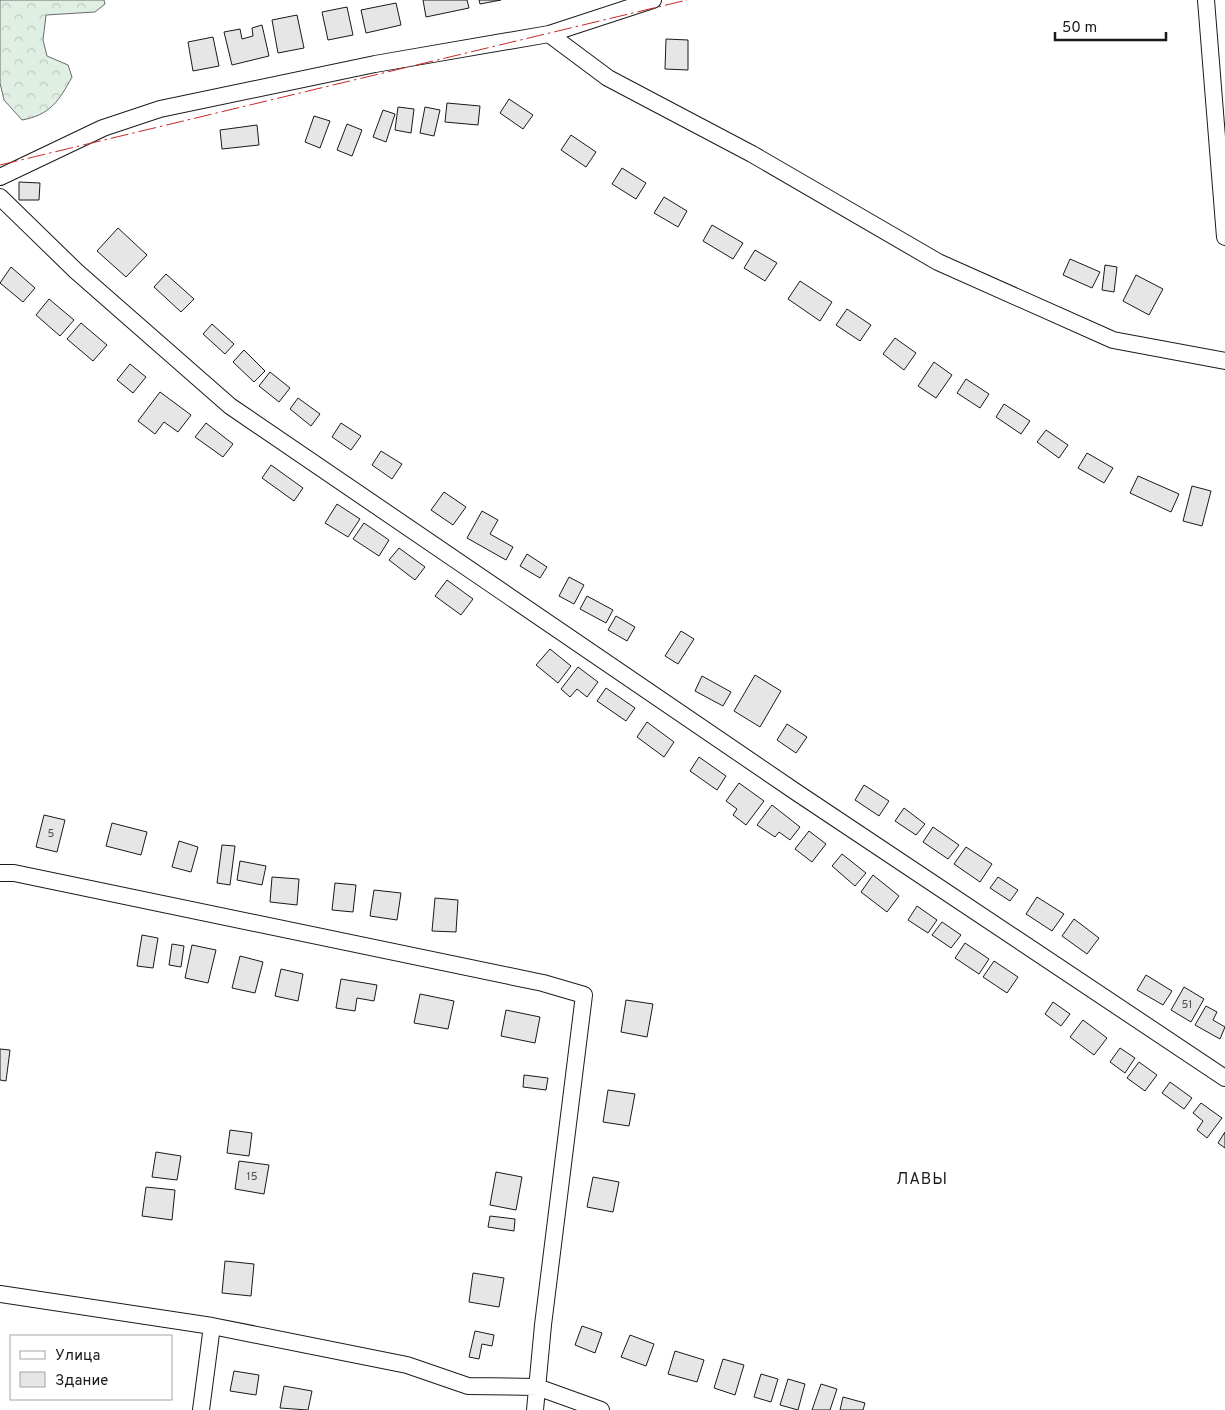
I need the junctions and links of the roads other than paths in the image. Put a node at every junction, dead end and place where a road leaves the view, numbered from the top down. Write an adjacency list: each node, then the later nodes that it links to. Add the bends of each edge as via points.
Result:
1 (653, 0): 3 (street)
2 (1206, 0): 6 (street)
3 (549, 34): 4 (street, via 375,64 160,109 103,128); 7 (street, via 608,78 752,154 938,262 1113,340)
4 (0, 177)
5 (0, 197): 9 (street, via 76,271 230,406 796,792)
6 (1225, 237)
7 (1225, 360)
8 (0, 873): 12 (street, via 14,873 543,983 584,996)
9 (1225, 1078)
10 (0, 1294): 11 (street)
11 (212, 1326): 12 (street, via 407,1365 468,1386); 13 (street)
12 (537, 1387): 14 (street); 15 (street)
13 (201, 1410)
14 (535, 1410)
15 (601, 1410)

